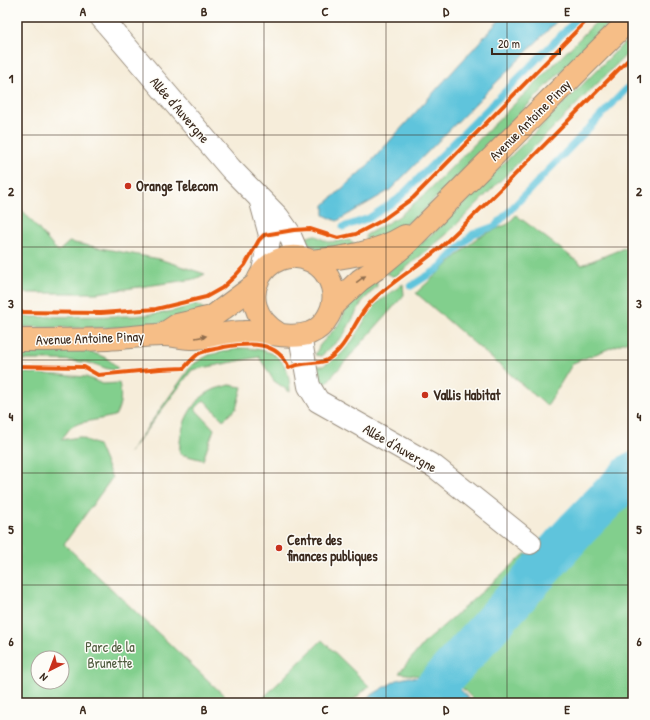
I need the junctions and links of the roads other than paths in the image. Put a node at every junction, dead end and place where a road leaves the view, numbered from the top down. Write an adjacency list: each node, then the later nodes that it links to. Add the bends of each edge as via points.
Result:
1 (101, 17): 3 (street, Allée d'Auvergne)
2 (632, 17): 4 (main road, Avenue Antoine Pinay)
3 (261, 202): 5 (street, Allée d'Auvergne, via 278,217); 6 (street, Allée d'Auvergne, via 270,235)
4 (428, 222): 5 (main road, Avenue Antoine Pinay, via 401,239 366,253 335,259); 7 (main road, Avenue Antoine Pinay, one-way to 4, via 360,280 392,257)
5 (305, 259): 6 (main road, Avenue Antoine Pinay, via 286,258 273,262); 7 (main road, via 322,268 329,279)
6 (259, 278): 8 (main road, via 254,296 258,314 268,328); 9 (main road, Avenue Antoine Pinay, via 212,317 176,325)
7 (333, 305): 10 (main road, Avenue Antoine Pinay, via 321,326)
8 (279, 334): 9 (main road, Avenue Antoine Pinay, one-way to 8, via 193,338 242,332); 10 (main road, Avenue Antoine Pinay)
9 (162, 335): 11 (main road, Avenue Antoine Pinay, via 107,339)
10 (300, 336): 12 (street, Allée d'Auvergne, via 309,386 318,401 435,467)
11 (17, 340)
12 (530, 543)

